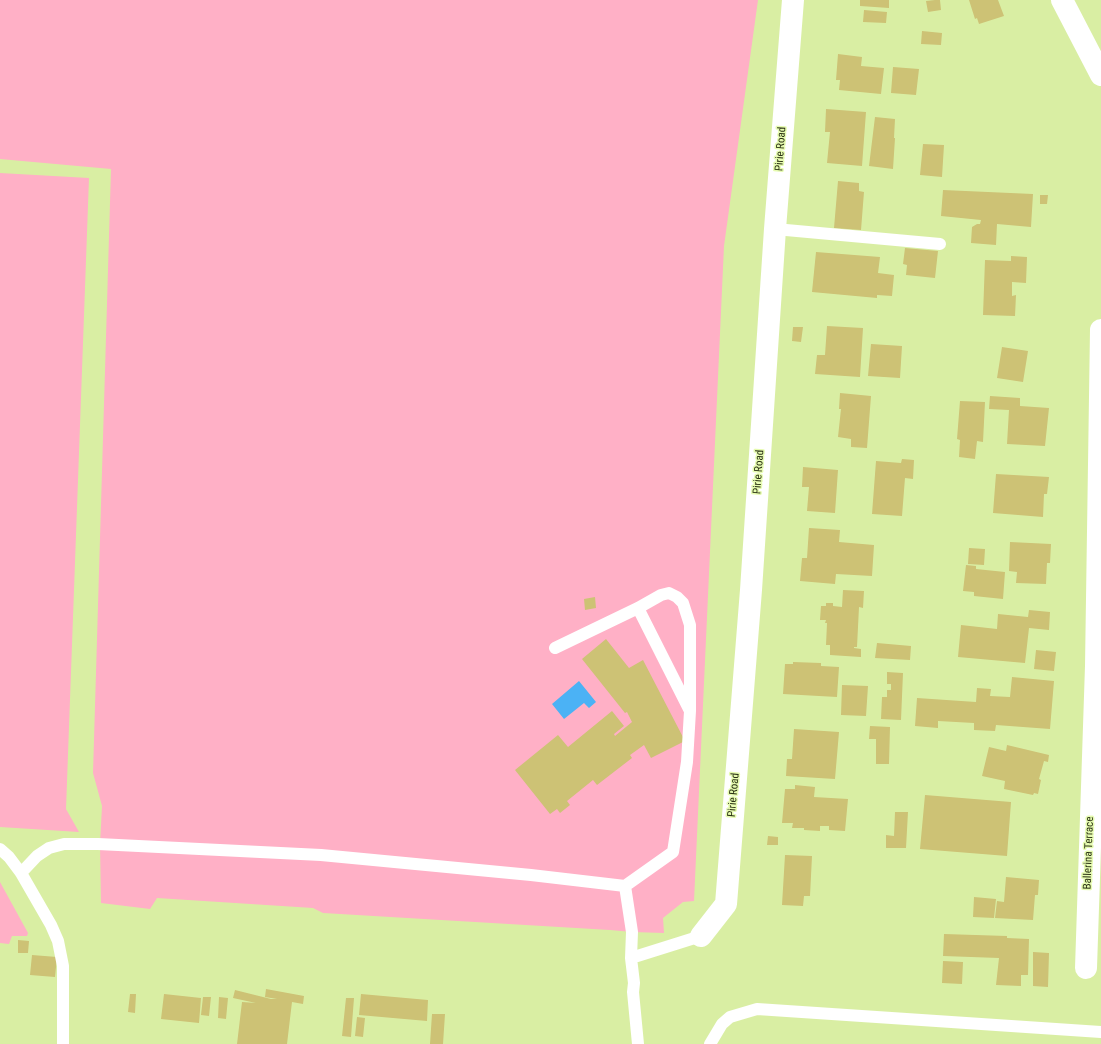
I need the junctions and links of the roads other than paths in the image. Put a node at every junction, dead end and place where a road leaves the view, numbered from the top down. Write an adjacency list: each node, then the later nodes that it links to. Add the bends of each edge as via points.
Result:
1 (793, 0): 4 (street, Pirie Road)
2 (1062, 0): 3 (street)
3 (1101, 75)
4 (775, 229): 5 (lane); 13 (street, Pirie Road, via 751,590 726,904)
5 (940, 244)
6 (1101, 330): 15 (street, Ballerina Terrace, via 1096,666)
7 (638, 608): 8 (lane); 9 (lane); 9 (lane, via 669,593 682,603 690,625)
8 (555, 648)
9 (690, 711): 12 (lane, via 687,762 673,852)
10 (0, 849): 11 (lane)
11 (21, 873): 12 (lane, via 37,856 49,848 64,844 92,844 321,856); 17 (lane, via 58,941 63,966)
12 (625, 886): 14 (lane, via 632,932)
13 (702, 936): 14 (lane)
14 (631, 958): 18 (lane)
15 (1086, 968)
16 (1101, 1032): 19 (lane, via 758,1009 726,1020)
17 (63, 1044)
18 (638, 1044)
19 (710, 1044)

